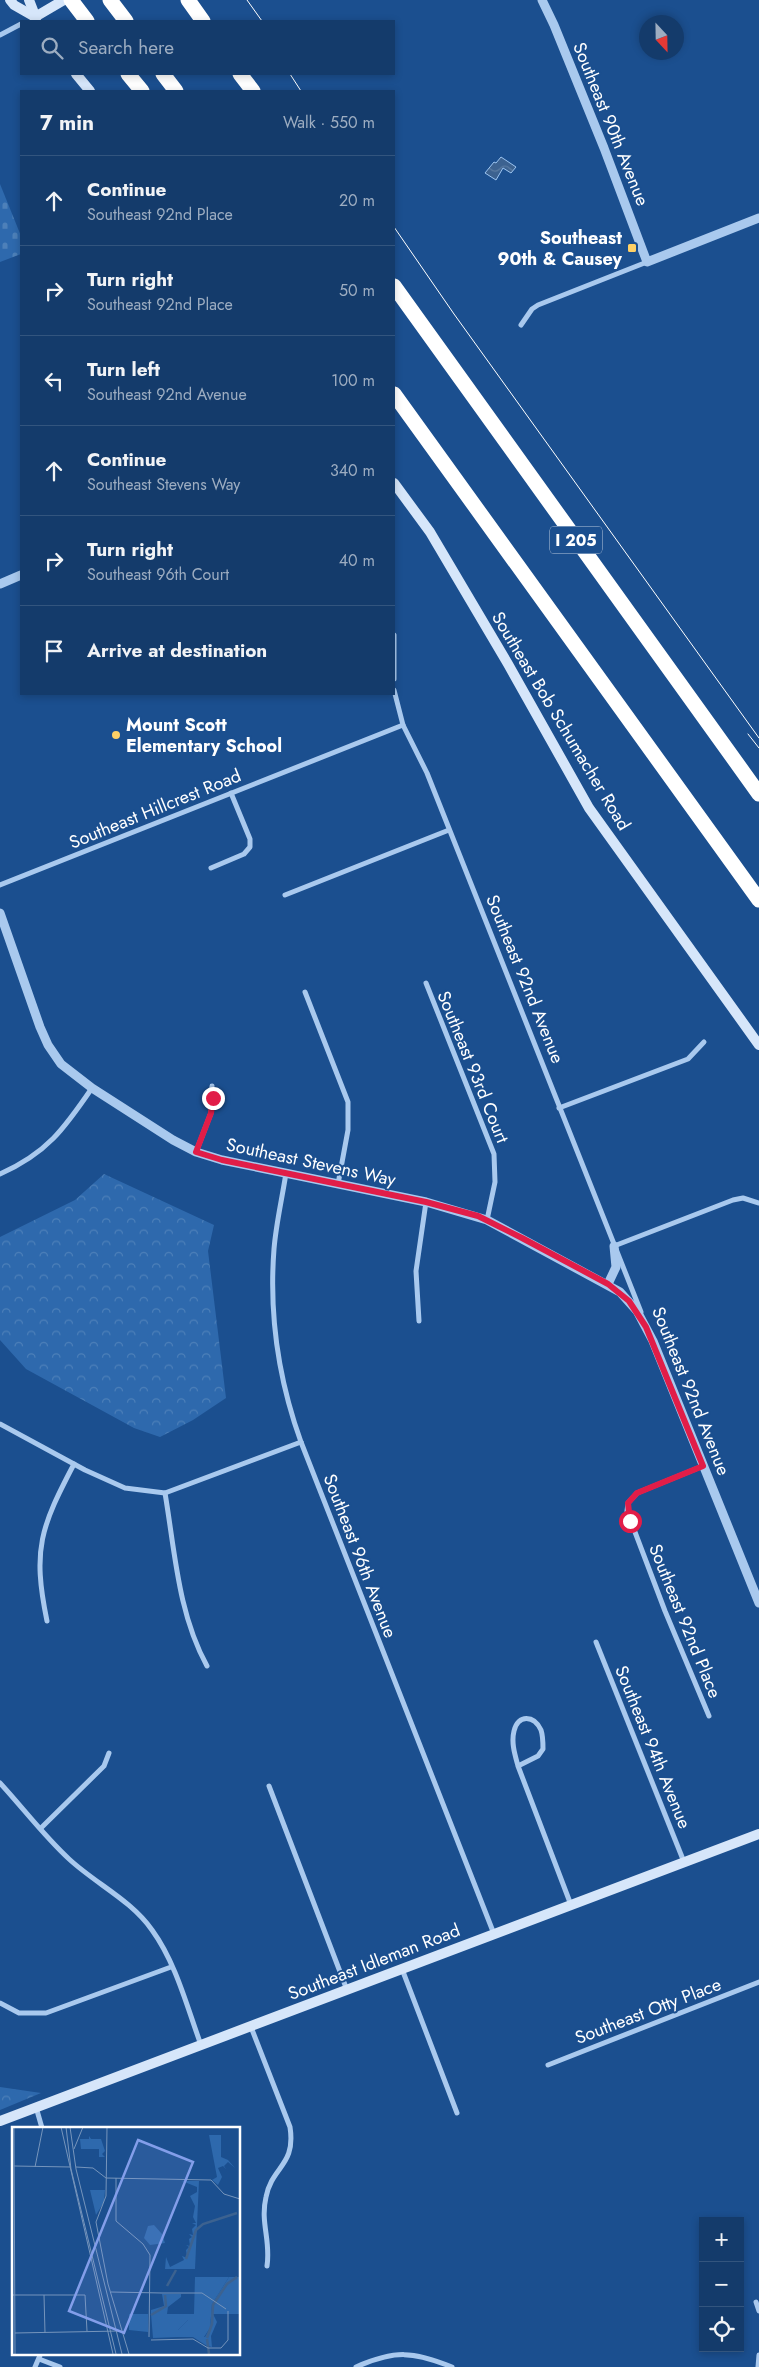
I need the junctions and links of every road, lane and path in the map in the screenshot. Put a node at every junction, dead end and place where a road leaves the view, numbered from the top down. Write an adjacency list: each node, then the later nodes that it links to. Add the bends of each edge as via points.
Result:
1 (10, 0): 7 (main road)
2 (29, 0): 7 (main road)
3 (110, 0): 9 (highway)
4 (188, 0): 10 (highway)
5 (542, 0): 22 (street, Southeast 90th Avenue, via 558,33)
6 (65, 1): 7 (main road); 8 (highway)
7 (33, 20)
8 (86, 20)
9 (125, 20)
10 (202, 20)
11 (20, 25): 12 (street)
12 (0, 35)
13 (77, 75): 17 (main road)
14 (129, 75): 18 (highway)
15 (164, 75): 19 (highway)
16 (241, 75): 20 (highway)
17 (89, 90)
18 (141, 90)
19 (175, 90)
20 (252, 90)
21 (759, 218): 22 (street)
22 (647, 262): 24 (street, via 538,305)
23 (395, 287): 32 (highway, I 205)
24 (521, 325)
25 (395, 395): 37 (highway)
26 (395, 484): 42 (main road, Southeast Bob Schumacher Road, via 430,532 589,808)
27 (20, 575): 28 (street)
28 (0, 584)
29 (395, 694): 30 (street, Southeast 92nd Avenue)
30 (403, 725): 31 (street, Southeast Hillcrest Road); 33 (street, Southeast 92nd Avenue)
31 (231, 793): 34 (street, via 250,839 250,847 244,854); 35 (street, Southeast Hillcrest Road)
32 (759, 794)
33 (449, 830): 36 (street); 45 (street, Southeast 92nd Avenue)
34 (210, 868)
35 (0, 885)
36 (284, 895)
37 (759, 900)
38 (0, 913): 44 (street, Southeast Stevens Way, via 48,1045 61,1064)
39 (426, 983): 52 (street, Southeast 93rd Court, via 494,1154 495,1182)
40 (304, 992): 49 (street, via 348,1102 348,1130)
41 (704, 1042): 45 (street, via 688,1059)
42 (759, 1045)
43 (212, 1086): 46 (street, via 211,1113)
44 (92, 1088): 46 (street, Southeast Stevens Way); 47 (street, via 53,1140 41,1151)
45 (559, 1108): 53 (street, Southeast 92nd Avenue)
46 (196, 1152): 48 (street, Southeast Stevens Way)
47 (0, 1174)
48 (286, 1174): 49 (street, Southeast Stevens Way); 58 (street, Southeast 96th Avenue, via 274,1249 275,1321 285,1390)
49 (338, 1184): 50 (street, Southeast Stevens Way)
50 (426, 1202): 52 (street, Southeast Stevens Way); 55 (street, via 416,1271)
51 (759, 1203): 53 (street, via 743,1198 733,1200)
52 (487, 1220): 54 (street, Southeast Stevens Way)
53 (614, 1246): 54 (street, Southeast 92nd Avenue, via 616,1267); 56 (street, Southeast 92nd Avenue)
54 (608, 1284): 56 (street, Southeast Stevens Way, via 629,1301)
55 (419, 1321)
56 (646, 1327): 60 (street, Southeast 92nd Avenue)
57 (0, 1424): 59 (street)
58 (301, 1442): 61 (street); 75 (street, Southeast 96th Avenue)
59 (74, 1464): 61 (street, via 125,1488); 63 (street, via 51,1510 39,1551 41,1592)
60 (703, 1466): 62 (street, Southeast 92nd Avenue); 66 (street, Southeast 92nd Place, via 637,1493 628,1503 627,1511)
61 (165, 1493): 65 (street, via 185,1615)
62 (759, 1603)
63 (47, 1621)
64 (596, 1642): 73 (street, Southeast 94th Avenue)
65 (207, 1666)
66 (709, 1716)
67 (109, 1753): 71 (street, via 104,1766)
68 (518, 1766): 68 (street, via 513,1744 514,1730 518,1722 530,1718 540,1728 543,1749 538,1756); 74 (street)
69 (0, 1783): 71 (street)
70 (269, 1786): 79 (street)
71 (41, 1828): 76 (street, via 67,1858 141,1916 153,1930)
72 (759, 1834): 73 (main road, Southeast Idleman Road)
73 (684, 1862): 74 (main road, Southeast Idleman Road)
74 (571, 1905): 75 (main road, Southeast Idleman Road)
75 (494, 1934): 77 (main road, Southeast Idleman Road)
76 (172, 1967): 80 (street, via 46,2013 19,2013); 82 (street)
77 (402, 1969): 79 (main road, Southeast Idleman Road); 85 (street)
78 (759, 1982): 83 (street, Southeast Otty Place)
79 (347, 1990): 81 (main road, Southeast Idleman Road)
80 (0, 2002)
81 (251, 2026): 82 (main road, Southeast Idleman Road); 88 (street, via 290,2127 292,2141 288,2157 266,2196 263,2217 269,2248)
82 (201, 2045): 84 (main road, Southeast Idleman Road)
83 (548, 2065)
84 (36, 2107): 86 (main road, Southeast Idleman Road); 87 (street)
85 (457, 2113)
86 (0, 2121)
87 (42, 2127)
88 (267, 2266)
89 (756, 2302): 90 (street)
90 (759, 2311)
91 (759, 2355): 97 (street)
92 (40, 2356): 93 (street); 94 (street)
93 (35, 2367)
94 (60, 2367)
95 (356, 2367): 96 (street, via 378,2357 406,2354)
96 (452, 2367)
97 (758, 2367)

